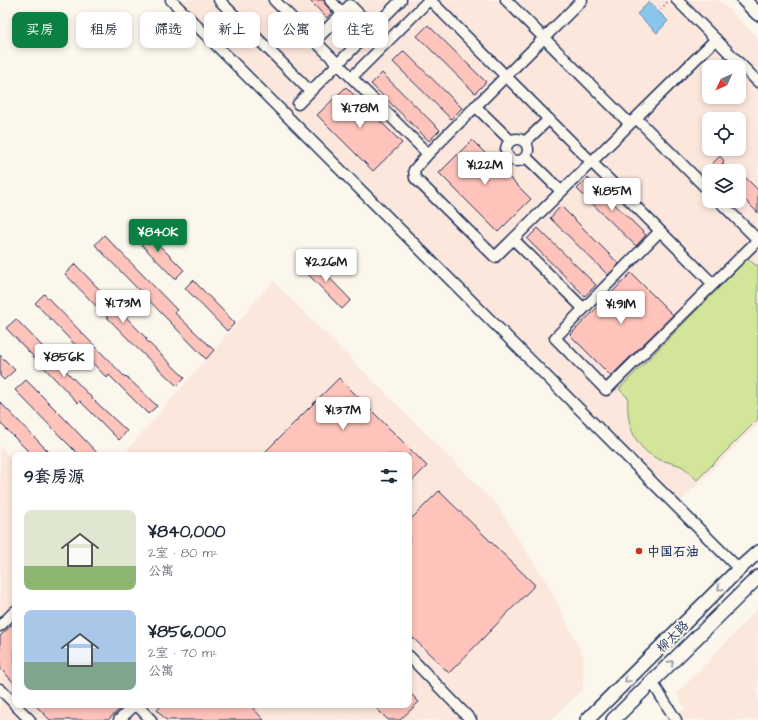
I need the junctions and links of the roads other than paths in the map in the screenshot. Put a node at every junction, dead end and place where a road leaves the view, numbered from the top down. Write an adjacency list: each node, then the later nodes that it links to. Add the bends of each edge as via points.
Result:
1 (171, 0): 46 (street)
2 (219, 0): 27 (street)
3 (274, 0): 11 (street)
4 (330, 0): 12 (street)
5 (401, 0): 15 (street)
6 (430, 0): 24 (street); 25 (street)
7 (506, 0): 19 (street)
8 (582, 0): 19 (street)
9 (677, 0): 20 (street)
10 (744, 0): 16 (main road)
11 (286, 12)
12 (341, 12)
13 (343, 12): 14 (street, via 350,5)
14 (357, 12)
15 (388, 13)
16 (758, 14)
17 (332, 23): 18 (street)
18 (324, 32)
19 (544, 38): 24 (street); 31 (street)
20 (716, 39): 26 (street); 31 (street)
21 (322, 48): 23 (street)
22 (354, 48): 23 (street)
23 (338, 64): 25 (street); 27 (street)
24 (506, 76): 29 (street); 30 (street)
25 (352, 77): 34 (street)
26 (758, 82)
27 (310, 91): 28 (street)
28 (298, 104)
29 (475, 106): 32 (street); 34 (street)
30 (549, 119): 33 (street); 36 (street)
31 (633, 121): 36 (street); 37 (street)
32 (510, 141): 33 (street, via 517,139); 35 (street, via 507,147 509,157 519,161)
33 (525, 142): 35 (street, via 528,151)
34 (428, 154): 41 (street, via 414,170 414,178 422,186 494,257)
35 (526, 157): 38 (street)
36 (591, 162): 38 (street); 40 (street)
37 (702, 185)
38 (561, 191): 41 (street)
39 (726, 208): 42 (street)
40 (660, 231): 43 (street); 44 (street)
41 (513, 239): 44 (street)
42 (758, 240): 43 (street)
43 (713, 284): 44 (street, via 606,390 555,338)
44 (583, 308)
45 (758, 552): 46 (main road, 柳太路)
46 (739, 570): 61 (main road, 柳太路, one-way to 61)
47 (758, 577): 51 (main road, 柳太路, one-way to 47)
48 (12, 614): 49 (street)
49 (0, 626)
50 (412, 659): 60 (street)
51 (652, 682): 62 (main road, 柳太路); 63 (street)
52 (0, 689): 53 (street)
53 (12, 702)
54 (18, 708): 57 (street)
55 (133, 708): 58 (street)
56 (139, 708): 59 (street)
57 (30, 720)
58 (119, 720)
59 (151, 720)
60 (471, 720)
61 (587, 720)
62 (613, 720)
63 (676, 720)

